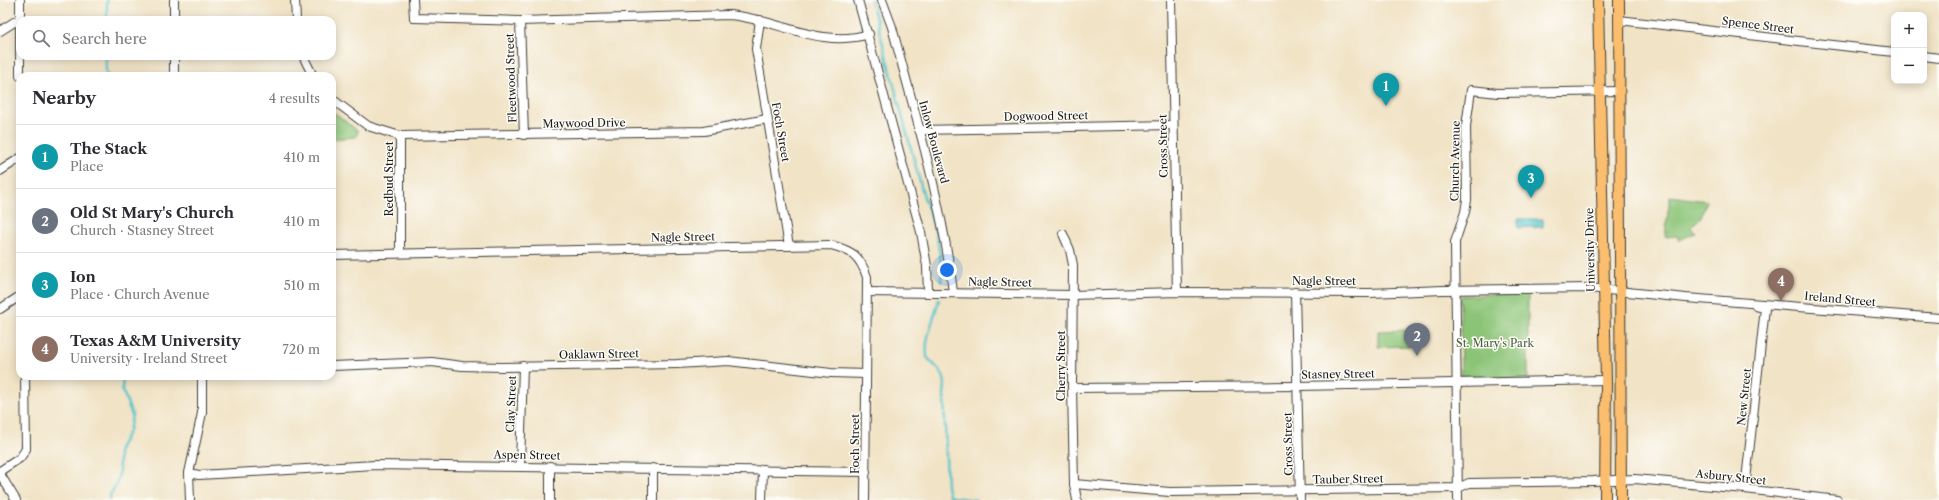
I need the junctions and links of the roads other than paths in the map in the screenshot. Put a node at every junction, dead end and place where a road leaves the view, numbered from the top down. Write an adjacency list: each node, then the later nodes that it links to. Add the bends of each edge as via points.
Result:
1 (20, 0): 10 (street)
2 (174, 0): 11 (street)
3 (295, 0): 12 (street)
4 (413, 0): 16 (street, via 414,18)
5 (858, 0): 18 (street)
6 (882, 0): 33 (street, Inlow Boulevard, via 892,27)
7 (1171, 0): 32 (street, Cross Street)
8 (1598, 0): 28 (main road, University Drive)
9 (1619, 0): 14 (main road)
10 (19, 16)
11 (174, 16)
12 (296, 16)
13 (760, 20): 16 (street, via 730,15); 18 (street, via 823,38 847,39); 31 (street, Foch Street, via 756,49)
14 (1619, 20): 19 (street, Spence Street); 29 (main road)
15 (16, 21): 17 (street)
16 (520, 21): 34 (street, Fleetwood Street)
17 (0, 31)
18 (869, 34): 46 (street, via 921,232 927,266)
19 (1891, 52)
20 (1927, 56): 21 (street)
21 (1939, 58)
22 (20, 60): 25 (street)
23 (174, 60): 26 (street)
24 (305, 60): 27 (street)
25 (20, 72)
26 (174, 72)
27 (311, 72)
28 (1599, 91): 29 (street, Church Avenue); 42 (street, Church Avenue, via 1498,93 1471,90 1466,126 1467,200 1455,242); 43 (main road, University Drive)
29 (1620, 91): 44 (main road)
30 (336, 102): 35 (street, Redbud Street, via 368,126)
31 (767, 119): 34 (street, Maywood Drive, via 704,130); 39 (street, Foch Street)
32 (1173, 125): 33 (street, Dogwood Street); 48 (street, Cross Street)
33 (919, 130): 47 (street, Inlow Boulevard, via 944,230)
34 (524, 135): 35 (street, Maywood Drive)
35 (400, 136): 40 (street, Redbud Street)
36 (16, 161): 37 (street)
37 (0, 171)
38 (1063, 234): 50 (street, Cherry Street, via 1073,265)
39 (789, 246): 40 (street, Nagle Street); 45 (street, Nagle Street, via 831,245 853,253 862,263 866,277)
40 (400, 252): 41 (street, Nagle Street)
41 (336, 255)
42 (1455, 290): 43 (street, Nagle Street); 49 (street, Nagle Street); 62 (street, Church Avenue)
43 (1603, 290): 44 (street, Nagle Street); 61 (main road, University Drive)
44 (1620, 291): 52 (street, Ireland Street); 72 (main road)
45 (866, 292): 46 (street, Nagle Street); 58 (street, Foch Street)
46 (928, 292): 47 (street, Nagle Street)
47 (953, 292): 50 (street, Nagle Street)
48 (1177, 292): 49 (street, Nagle Street); 50 (street, Nagle Street)
49 (1296, 292): 63 (street, Cross Street)
50 (1072, 295): 64 (street, Cherry Street)
51 (16, 299): 54 (street)
52 (1738, 302): 53 (street, Ireland Street); 55 (street, Ireland Street)
53 (1765, 308): 76 (street, New Street)
54 (0, 309)
55 (1939, 318)
56 (336, 366): 57 (street, Oaklawn Street, via 432,362 484,367)
57 (523, 366): 58 (street, Oaklawn Street, via 728,361 831,373); 65 (street, Clay Street)
58 (866, 374): 70 (street, Foch Street)
59 (25, 380): 69 (street, via 26,449 20,458)
60 (202, 380): 71 (street, via 202,413)
61 (1606, 380): 62 (street, Stasney Street); 73 (main road, University Drive)
62 (1456, 382): 63 (street, Stasney Street); 75 (street, Church Avenue)
63 (1298, 386): 64 (street, Stasney Street); 77 (street, Cross Street)
64 (1072, 388): 74 (street, Cherry Street)
65 (520, 466): 66 (street, Aspen Street); 71 (street, Aspen Street, via 375,465)
66 (550, 466): 67 (street, Aspen Street); 81 (street)
67 (653, 468): 68 (street, Aspen Street); 82 (street)
68 (763, 469): 70 (street, Aspen Street); 83 (street)
69 (0, 472): 79 (street)
70 (866, 472): 84 (street, Foch Street)
71 (189, 473): 80 (street)
72 (1621, 479): 73 (street, Tauber Street); 76 (street, Asbury Street); 89 (main road)
73 (1605, 481): 75 (street, Tauber Street, via 1469,483); 88 (main road, University Drive)
74 (1074, 484): 77 (street, Tauber Street, via 1170,492); 85 (street, Cherry Street)
75 (1458, 488): 77 (street, Tauber Street); 87 (street, Church Avenue)
76 (1745, 489): 78 (street, Asbury Street)
77 (1300, 491): 86 (street, Cross Street)
78 (1808, 498): 90 (street, Asbury Street)
79 (16, 500)
80 (190, 500)
81 (550, 500)
82 (653, 500)
83 (762, 500)
84 (865, 500)
85 (1077, 500)
86 (1300, 500)
87 (1458, 500)
88 (1605, 500)
89 (1621, 500)
90 (1837, 500)

